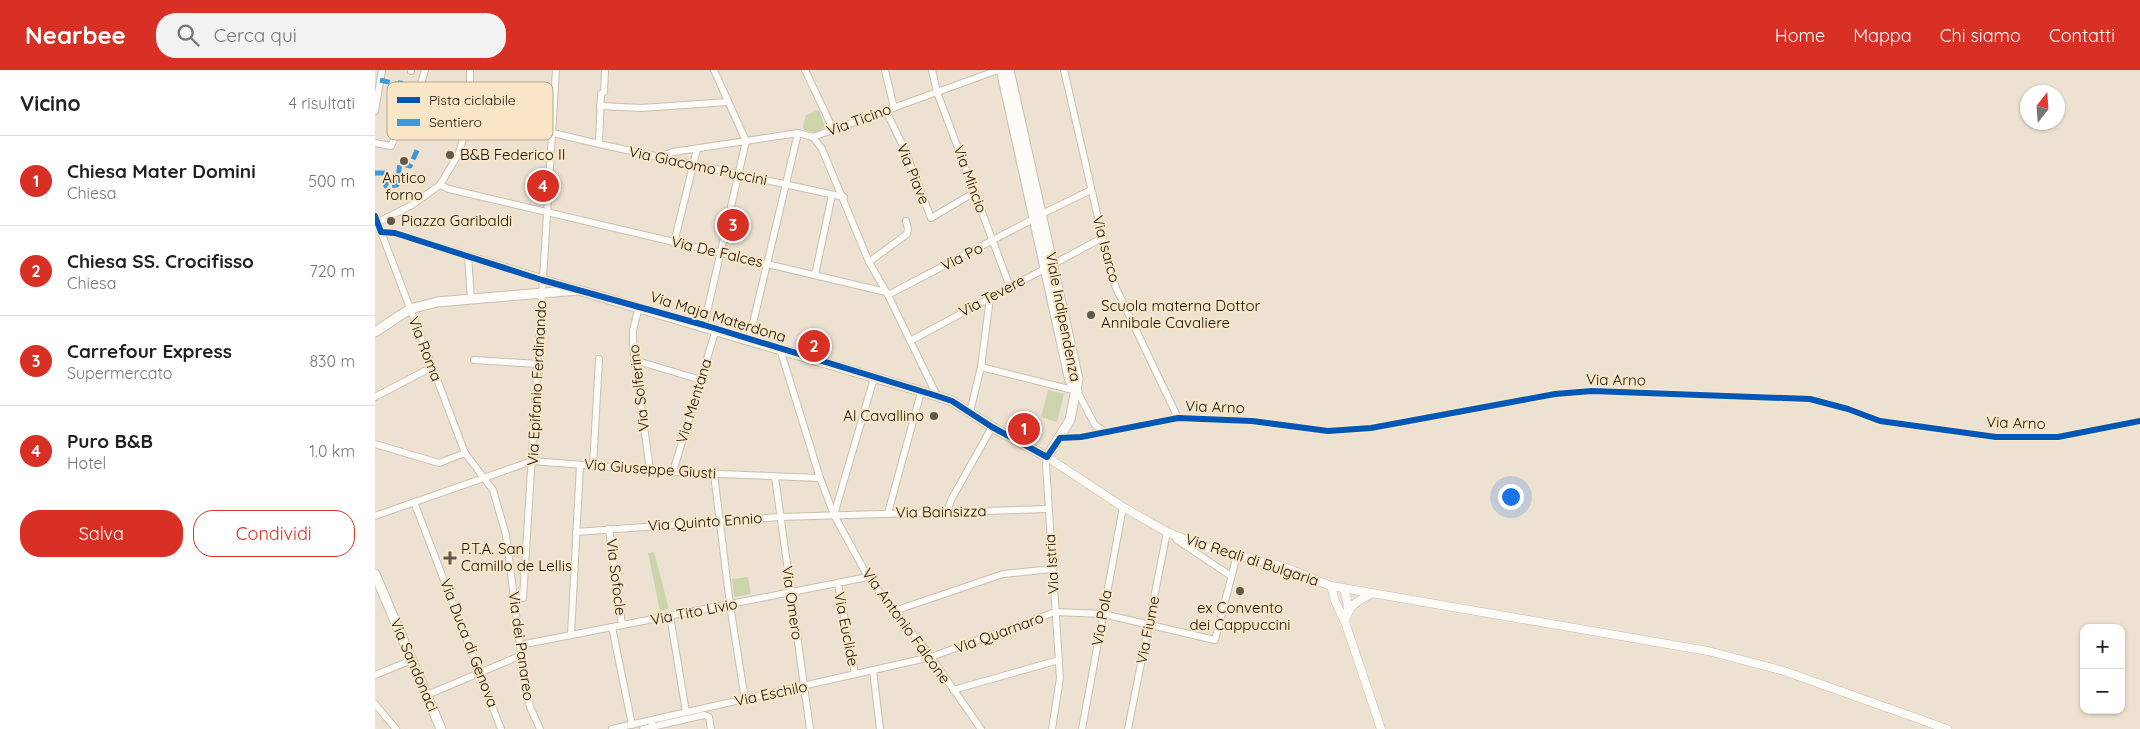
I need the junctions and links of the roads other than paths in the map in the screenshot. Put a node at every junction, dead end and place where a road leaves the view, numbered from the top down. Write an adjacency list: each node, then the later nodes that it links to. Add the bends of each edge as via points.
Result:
1 (382, 70): 16 (street)
2 (425, 70): 11 (street)
3 (556, 70): 18 (street, Via Epifanio Ferdinando)
4 (605, 70): 14 (street)
5 (714, 70): 13 (street)
6 (805, 70): 19 (street)
7 (885, 70): 15 (street)
8 (933, 70): 12 (street, Via Mincio)
9 (1064, 70): 35 (street, Via Isarco)
10 (1004, 71): 12 (street, Via Ticino); 40 (main road, Viale Indipendenza)
11 (421, 82)
12 (937, 92): 15 (street, Via Ticino); 36 (street, Via Mincio)
13 (728, 102): 14 (street, via 641,108); 26 (street)
14 (600, 106): 28 (street)
15 (893, 108): 17 (street, Via Ticino)
16 (375, 111)
17 (886, 111): 19 (street, Via Ticino); 36 (street, Via Piave, via 931,218)
18 (553, 118)
19 (833, 130): 22 (street, Via Ticino)
20 (798, 133): 22 (street, Via Ticino); 26 (street, Via Ticino); 33 (street)
21 (553, 134): 28 (street, Via Giacomo Puccini)
22 (813, 137): 38 (street)
23 (394, 140): 27 (street, via 391,146)
24 (463, 140): 34 (street, via 459,153)
25 (552, 140): 39 (street, Via Epifanio Ferdinando)
26 (746, 141): 29 (street, Via Ticino); 32 (street)
27 (375, 143)
28 (599, 144): 30 (street, Via Giacomo Puccini)
29 (697, 149): 30 (street, Via Ticino); 31 (street)
30 (657, 157): 31 (street, Via Giacomo Puccini)
31 (692, 165): 32 (street, Via Giacomo Puccini); 46 (street)
32 (740, 175): 33 (street, Via Giacomo Puccini); 47 (street)
33 (785, 185): 37 (street, Via Giacomo Puccini); 50 (street)
34 (439, 186): 39 (street, Via De Falces); 41 (street, via 406,209)
35 (1091, 190): 40 (street, Via Po); 44 (street, Via Isarco)
36 (975, 192): 45 (street, Via Mincio)
37 (832, 194): 38 (street, Via Giacomo Puccini); 52 (street)
38 (844, 197): 49 (street)
39 (548, 213): 46 (street, Via De Falces); 53 (street, Via Epifanio Ferdinando)
40 (1038, 216): 45 (street, Via Po); 51 (main road, Viale Indipendenza)
41 (377, 219): 43 (street, Via Roma)
42 (906, 221): 49 (street, via 907,234)
43 (381, 232): 48 (street, Via Maja Materdona, via 395,233); 61 (street, Via Roma)
44 (1102, 238): 51 (street, Via Tevere); 81 (street, Via Isarco, via 1116,288)
45 (993, 241): 54 (street, Via Mincio); 57 (street, Via Po)
46 (674, 242): 47 (street, Via De Falces)
47 (721, 253): 50 (street, Via De Falces); 62 (street)
48 (469, 256): 53 (street, Via Maja Materdona); 59 (street)
49 (869, 262): 57 (street)
50 (766, 264): 52 (street, Via De Falces); 65 (street)
51 (1049, 266): 54 (street, Via Tevere); 76 (main road, Viale Indipendenza, via 1078,379)
52 (815, 275): 57 (street, Via De Falces)
53 (542, 280): 55 (street, Via Maja Materdona); 56 (street, Via Epifanio Ferdinando)
54 (1010, 287): 58 (street, Via Tevere)
55 (578, 290): 56 (main road, Via Maja Materdona); 60 (main road, Via Maja Materdona)
56 (542, 294): 59 (main road, Via Maja Materdona); 71 (street, Via Epifanio Ferdinando)
57 (887, 294): 66 (street)
58 (989, 298): 66 (street, Via Tevere); 73 (street)
59 (471, 299): 61 (main road, Via Maja Materdona, via 437,302)
60 (639, 307): 62 (main road, Via Maja Materdona); 70 (street, Via Solferino, via 633,330)
61 (410, 309): 64 (main road, Via Maja Materdona); 72 (street, Via Roma)
62 (704, 326): 63 (main road, Via Maja Materdona)
63 (716, 329): 65 (main road, Via Maja Materdona); 75 (street, Via Mentana)
64 (375, 332)
65 (749, 340): 67 (main road, Via Maja Materdona)
66 (910, 341): 78 (street)
67 (780, 349): 74 (main road, Via Maja Materdona); 97 (street, Via Antonio Falcone)
68 (599, 359): 91 (street)
69 (475, 360): 71 (street)
70 (634, 360): 75 (street); 92 (street, Via Solferino)
71 (538, 364): 89 (street, Via Epifanio Ferdinando)
72 (432, 367): 79 (street); 87 (street, Via Roma)
73 (981, 367): 76 (street); 80 (street)
74 (874, 378): 77 (main road, Via Maja Materdona); 103 (street)
75 (701, 380): 93 (street, Via Mentana)
76 (1077, 391): 84 (street, via 1095,425); 85 (main road, Viale Indipendenza, via 1070,420)
77 (921, 392): 78 (main road, Via Maja Materdona); 102 (street)
78 (937, 396): 80 (main road, Via Maja Materdona)
79 (375, 397)
80 (970, 412): 83 (main road, Via Maja Materdona)
81 (1178, 418): 82 (street, Via Arno, via 1252,421 1327,431 1371,428 1555,394 1591,391 1810,399 1880,421 1996,437 2058,437); 84 (street, Via Arno)
82 (2140, 421)
83 (992, 427): 88 (main road, Via Maja Materdona); 101 (street)
84 (1106, 432): 85 (street, Via Arno)
85 (1061, 438): 88 (main road, Viale Indipendenza)
86 (375, 444): 87 (street, via 439,463)
87 (465, 453): 96 (street, Via Roma)
88 (1047, 457): 99 (street, Via Reali di Bulgaria); 100 (street, Via Istria)
89 (532, 461): 90 (street, Via Giuseppe Giusti); 96 (street, Via Giuseppe Giusti); 121 (street, Via Epifanio Ferdinando, via 523,598)
90 (580, 465): 91 (street, Via Giuseppe Giusti); 108 (street)
91 (593, 466): 92 (street, Via Giuseppe Giusti)
92 (650, 470): 93 (street, Via Giuseppe Giusti)
93 (673, 472): 94 (street, Via Giuseppe Giusti)
94 (714, 474): 95 (street, Via Giuseppe Giusti); 106 (street)
95 (775, 477): 97 (street, Via Giuseppe Giusti); 105 (street, Via Omero)
96 (482, 478): 98 (street, Via Giuseppe Giusti); 121 (street, Via dei Panareo, via 493,490 506,535)
97 (820, 478): 103 (street, Via Antonio Falcone)
98 (414, 502): 104 (street, Via Giuseppe Giusti); 139 (street, Via Duca di Genova)
99 (1123, 507): 109 (street, Via Reali di Bulgaria); 126 (street, Via Pola)
100 (1048, 508): 101 (street, Via Bainsizza); 111 (street, Via Istria)
101 (947, 512): 102 (street, Via Bainsizza)
102 (887, 513): 103 (street, Via Bainsizza)
103 (834, 514): 105 (street, Via Quinto Ennio); 114 (street, Via Antonio Falcone)
104 (375, 516)
105 (780, 517): 106 (street, Via Quinto Ennio); 119 (street, Via Omero)
106 (720, 521): 107 (street, Via Quinto Ennio); 122 (street)
107 (609, 529): 108 (street, Via Quinto Ennio); 129 (street, Via Sofocle)
108 (576, 532): 132 (street)
109 (1170, 533): 110 (street, Via Reali di Bulgaria, via 1201,546); 113 (street, Via Reali di Bulgaria); 130 (street, Via Fiume)
110 (1237, 555): 113 (street); 117 (street, Via Reali di Bulgaria, via 1292,570)
111 (1052, 569): 124 (street, via 1003,574); 125 (street, Via Istria)
112 (375, 574): 115 (main road, Via Sandonaci)
113 (1231, 576): 130 (street, Via Quarnaro, via 1215,640)
114 (867, 577): 116 (street, Via Tito Livio); 124 (street, Via Antonio Falcone)
115 (377, 583): 136 (main road, Via Sandonaci)
116 (838, 584): 119 (street, Via Tito Livio); 140 (street, Via Euclide)
117 (1331, 586): 118 (street, Via Reali di Bulgaria); 128 (street)
118 (1344, 589): 120 (street, Via Reali di Bulgaria); 123 (street)
119 (791, 593): 122 (street, Via Tito Livio); 142 (street, Via Omero)
120 (1372, 594): 123 (street); 164 (street, Via Reali di Bulgaria, via 1715,653 1785,671)
121 (514, 598): 133 (street, Via dei Panareo)
122 (730, 605): 127 (street, Via Tito Livio); 145 (street)
123 (1347, 610): 128 (street)
124 (895, 611): 135 (street, Via Antonio Falcone)
125 (1055, 612): 126 (street, Via Quarnaro); 135 (street, Via Quarnaro); 137 (street, Via Istria)
126 (1103, 614): 130 (street, Via Quarnaro); 161 (street, Via Pola)
127 (670, 616): 129 (street, Via Tito Livio); 147 (street)
128 (1345, 622): 163 (street)
129 (622, 625): 131 (street, Via Tito Livio)
130 (1149, 626): 162 (street, Via Fiume)
131 (613, 627): 132 (street, Via Tito Livio); 149 (street)
132 (571, 635): 133 (street, Via Tito Livio)
133 (520, 645): 134 (street, Via dei Panareo)
134 (522, 655): 139 (street); 153 (street, Via dei Panareo, via 530,707)
135 (931, 657): 138 (street, Via Eschilo); 143 (street, Via Antonio Falcone)
136 (412, 660): 141 (street); 144 (main road, Via Sandonaci)
137 (1059, 660): 143 (street); 160 (street, Via Istria, via 1060,678)
138 (873, 670): 140 (street, Via Eschilo); 158 (street)
139 (480, 673): 144 (street); 152 (street, Via Duca di Genova)
140 (855, 674): 142 (street, Via Eschilo)
141 (375, 675)
142 (805, 687): 145 (street, Via Eschilo); 157 (street, Via Omero)
143 (953, 690): 159 (street, Via Antonio Falcone)
144 (427, 695): 151 (main road, Via Sandonaci)
145 (745, 700): 147 (street, Via Eschilo)
146 (375, 704): 150 (street)
147 (686, 712): 148 (street, Via Eschilo)
148 (652, 723): 149 (street, Via Eschilo); 155 (street); 156 (street, via 705,715 709,717)
149 (632, 725): 154 (street, Via Eschilo)
150 (396, 729)
151 (441, 729)
152 (501, 729)
153 (540, 729)
154 (611, 729)
155 (643, 729)
156 (711, 729)
157 (809, 729)
158 (880, 729)
159 (981, 729)
160 (1051, 729)
161 (1082, 729)
162 (1128, 729)
163 (1381, 729)
164 (1947, 729)

